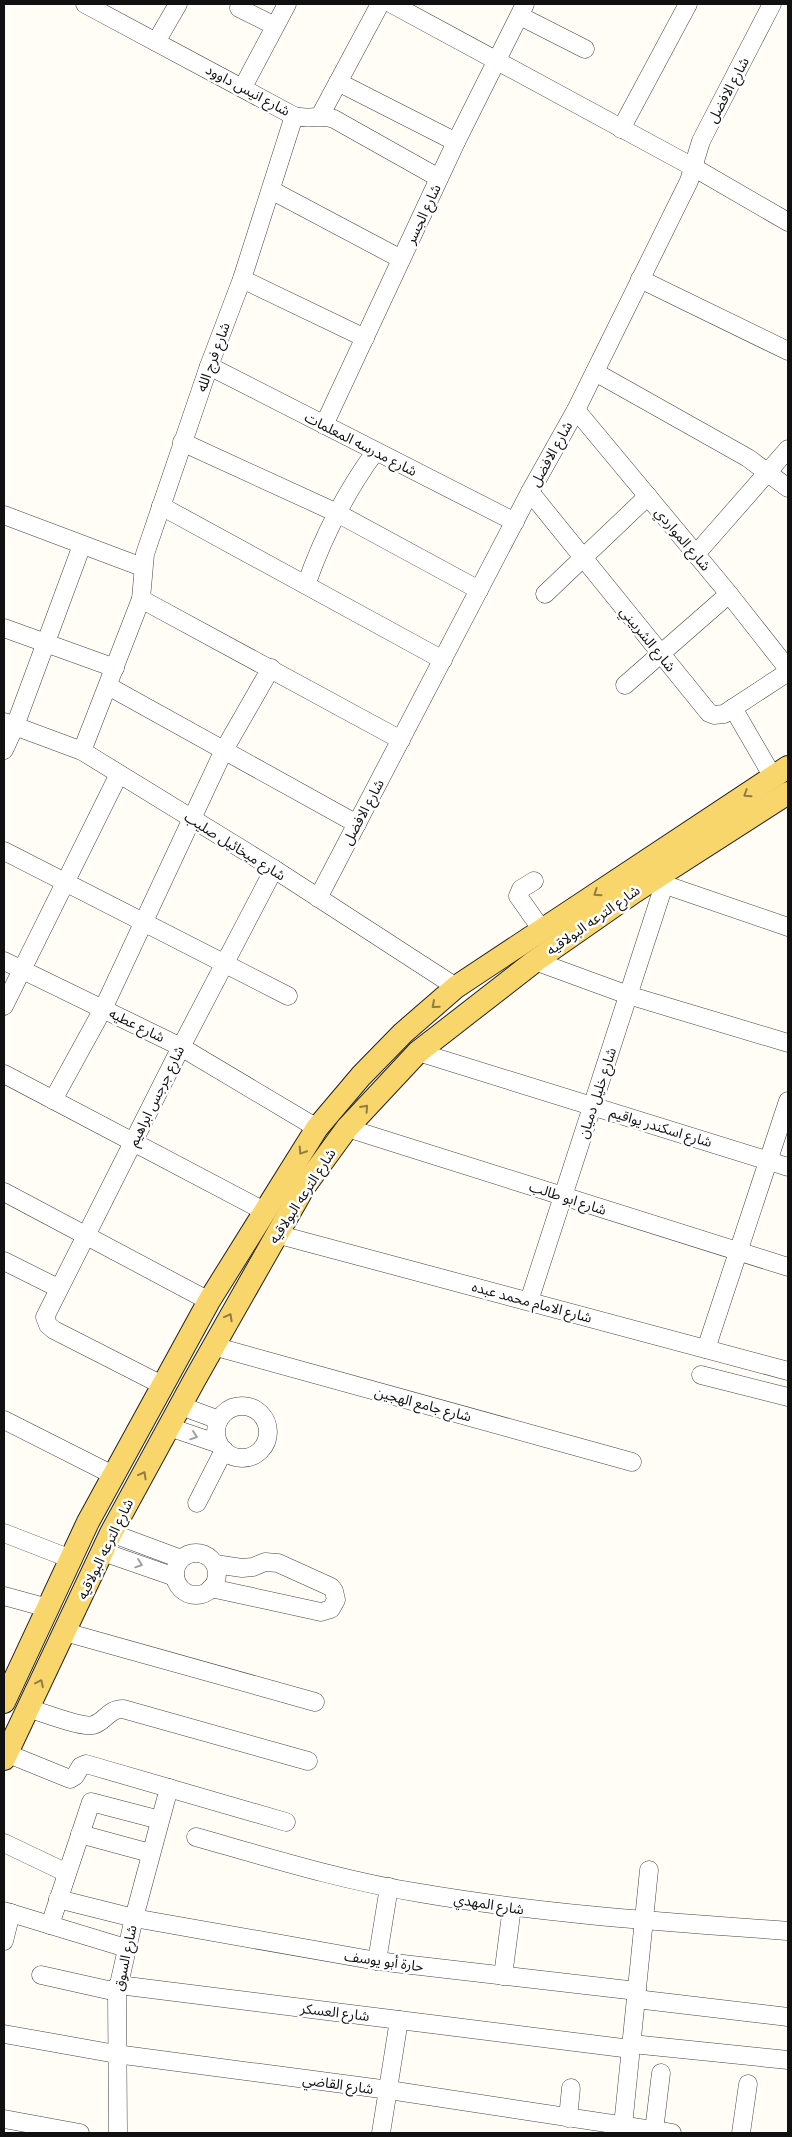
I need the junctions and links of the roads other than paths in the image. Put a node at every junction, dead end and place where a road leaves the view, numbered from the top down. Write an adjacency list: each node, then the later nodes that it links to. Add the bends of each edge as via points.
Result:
1 (178, 4): 11 (street)
2 (287, 4): 10 (street)
3 (380, 4): 14 (street)
4 (392, 4): 13 (street)
5 (688, 4): 18 (street)
6 (772, 4): 20 (street, شارع الافضل, via 701,141)
7 (95, 6): 11 (street, شارع انيس داوود)
8 (239, 8): 10 (street)
9 (522, 10): 12 (street); 13 (street, شارع الجسر)
10 (275, 26): 15 (street)
11 (156, 42): 15 (street, شارع انيس داوود)
12 (585, 50)
13 (496, 61): 18 (street); 19 (street, شارع الجسر)
14 (338, 82): 17 (street); 19 (street)
15 (243, 87): 16 (street, شارع انيس داوود)
16 (294, 116): 17 (street, شارع انيس داوود); 22 (street, شارع فرج الله)
17 (320, 116): 21 (street, شارع انيس داوود, via 334,119)
18 (621, 129): 20 (street)
19 (456, 142): 21 (street, شارع الجسر)
20 (692, 167): 23 (street); 26 (street, شارع الافضل, via 689,181)
21 (439, 178): 24 (street, شارع الجسر)
22 (271, 190): 24 (street); 25 (street, شارع فرج الله)
23 (788, 222)
24 (401, 259): 27 (street, شارع الجسر)
25 (242, 279): 27 (street); 29 (street, شارع فرج الله)
26 (640, 279): 28 (street); 30 (street, شارع الافضل)
27 (365, 338): 32 (street, شارع الجسر)
28 (788, 351)
29 (209, 366): 32 (street, شارع مدرسه المعلمات); 33 (street, شارع فرج الله)
30 (595, 372): 31 (street, شارع الافضل); 36 (street)
31 (576, 410): 38 (street, شارع الافضل); 39 (street, شارع المواردي)
32 (324, 425): 35 (street, شارع مدرسه المعلمات)
33 (182, 442): 40 (street, شارع فرج الله); 41 (street)
34 (788, 449): 36 (street)
35 (375, 452): 41 (street); 43 (street, شارع مدرسه المعلمات)
36 (769, 472): 37 (street); 45 (street)
37 (788, 488)
38 (530, 492): 43 (street, شارع الافضل); 46 (street, شارع الشربيني)
39 (648, 496): 45 (street, شارع المواردي); 46 (street)
40 (161, 506): 47 (street, شارع فرج الله); 48 (street)
41 (337, 513): 48 (street); 49 (street)
42 (4, 515): 44 (street)
43 (515, 522): 49 (street, شارع الافضل)
44 (82, 545): 47 (street); 54 (street)
45 (696, 554): 51 (street, شارع المواردي)
46 (582, 558): 50 (street); 55 (street, شارع الشربيني)
47 (142, 567): 52 (street, شارع فرج الله)
48 (306, 585): 56 (street)
49 (479, 590): 56 (street, شارع الافضل)
50 (545, 594)
51 (729, 594): 55 (street); 59 (street, شارع المواردي)
52 (141, 599): 57 (street, شارع فرج الله); 58 (street)
53 (4, 628): 54 (street)
54 (46, 643): 57 (street); 63 (street)
55 (661, 654): 61 (street); 62 (street, شارع الشربيني, via 709,713 719,715)
56 (442, 660): 64 (street, شارع الافضل)
57 (114, 668): 60 (street, شارع فرج الله)
58 (271, 668): 64 (street); 66 (street)
59 (788, 670): 62 (street, شارع الشربيني)
60 (108, 686): 66 (street); 67 (street, شارع فرج الله)
61 (625, 686)
62 (733, 708): 68 (street)
63 (10, 724): 65 (street); 67 (street, شارع ميخائيل صليب)
64 (401, 740): 72 (street, شارع الافضل)
65 (4, 750)
66 (224, 750): 71 (street); 72 (street)
67 (82, 752): 69 (street, شارع ميخائيل صليب)
68 (781, 772): 77 (main road, شارع الترعه البولاقيه, one-way to 77)
69 (119, 774): 71 (street, شارع ميخائيل صليب); 76 (street)
70 (788, 793): 77 (main road, شارع الترعه البولاقيه)
71 (191, 818): 74 (street, شارع ميخائيل صليب); 79 (street)
72 (357, 824): 78 (street, شارع الافضل)
73 (4, 851): 76 (street)
74 (274, 869): 78 (street, شارع ميخائيل صليب); 84 (street, شارع جرجس ابراهيم)
75 (534, 881): 81 (street, via 521,889 518,896)
76 (65, 882): 79 (street); 85 (street)
77 (643, 883): 80 (street); 81 (main road, شارع الترعه البولاقيه, one-way to 81); 83 (main road, شارع الترعه البولاقيه); 87 (street, شارع خليل دميان)
78 (318, 898): 86 (street, شارع ميخائيل صليب)
79 (144, 922): 84 (street); 90 (street)
80 (788, 927)
81 (542, 930): 86 (main road, شارع الترعه البولاقيه)
82 (4, 961): 85 (street, شارع عطيه)
83 (535, 961): 87 (street); 93 (main road, شارع الترعه البولاقيه)
84 (225, 964): 88 (street); 92 (street, شارع جرجس ابراهيم)
85 (22, 970): 89 (street); 90 (street, شارع عطيه)
86 (456, 987): 98 (main road, شارع الترعه البولاقيه, one-way to 98, via 403,1033)
87 (628, 995): 91 (street); 97 (street, شارع خليل دميان)
88 (288, 996)
89 (4, 1006)
90 (103, 1009): 92 (street, شارع عطيه); 95 (street)
91 (788, 1043)
92 (181, 1047): 98 (street, شارع عطيه); 100 (street, شارع جرجس ابراهيم)
93 (418, 1052): 97 (street, شارع اسكندر يواقيم); 99 (main road, شارع الترعه البولاقيه, one-way to 93)
94 (4, 1074): 95 (street)
95 (53, 1100): 100 (street)
96 (788, 1101): 101 (street)
97 (592, 1106): 101 (street, شارع اسكندر يواقيم); 104 (street, شارع خليل دميان)
98 (317, 1128): 105 (main road, شارع الترعه البولاقيه, one-way to 105)
99 (347, 1128): 104 (street, شارع ابو طالب); 106 (main road, شارع الترعه البولاقيه, via 304,1187)
100 (134, 1141): 105 (street); 107 (street, شارع جرجس ابراهيم)
101 (768, 1160): 102 (street, شارع اسكندر يواقيم); 108 (street)
102 (788, 1167)
103 (4, 1192): 107 (street)
104 (563, 1196): 108 (street, شارع ابو طالب); 113 (street, شارع خليل دميان)
105 (264, 1211): 112 (main road, شارع الترعه البولاقيه)
106 (276, 1234): 113 (street, شارع الامام محمد عبده); 114 (main road, شارع الترعه البولاقيه, one-way to 106)
107 (86, 1236): 111 (street, شارع جرجس ابراهيم); 112 (street)
108 (739, 1252): 110 (street, شارع ابو طالب); 115 (street)
109 (4, 1261): 111 (street)
110 (788, 1267)
111 (58, 1288): 120 (street, شارع جرجس ابراهيم, via 45,1317 48,1325)
112 (209, 1301): 120 (main road, شارع الترعه البولاقيه)
113 (529, 1302): 115 (street, شارع الامام محمد عبده)
114 (213, 1346): 122 (main road, شارع الترعه البولاقيه); 127 (street, شارع جامع الهجين)
115 (706, 1349): 116 (street, شارع الامام محمد عبده)
116 (733, 1356): 117 (street, شارع الامام محمد عبده); 119 (street)
117 (788, 1371)
118 (701, 1375): 119 (street)
119 (728, 1382): 121 (street)
120 (162, 1385): 128 (main road, شارع الترعه البولاقيه)
121 (788, 1397)
122 (181, 1406): 124 (street); 125 (main road, شارع الترعه البولاقيه)
123 (4, 1420): 128 (street)
124 (219, 1420): 126 (street, via 216,1436); 126 (street, via 230,1409 246,1406 261,1413 268,1428 266,1444 254,1455 238,1458)
125 (169, 1427): 126 (street, one-way to 126); 132 (main road, شارع الترعه البولاقيه, one-way to 125)
126 (222, 1447): 129 (street)
127 (632, 1462)
128 (113, 1474): 130 (main road, شارع الترعه البولاقيه)
129 (197, 1503)
130 (88, 1522): 132 (main road); 133 (main road, شارع الترعه البولاقيه)
131 (4, 1534): 133 (street)
132 (107, 1543): 134 (street); 137 (street, one-way to 137); 142 (main road, شارع الترعه البولاقيه)
133 (71, 1559): 141 (main road, شارع الترعه البولاقيه)
134 (181, 1559): 135 (street, via 199,1553); 137 (street)
135 (214, 1564): 136 (street); 138 (street, via 217,1577)
136 (247, 1568): 139 (street); 139 (street, via 265,1562 285,1565 331,1587 336,1600 331,1609 321,1612)
137 (175, 1577): 138 (street, via 186,1592 199,1594)
138 (211, 1588): 139 (street)
139 (242, 1595)
140 (4, 1596): 141 (street)
141 (48, 1608): 143 (main road, شارع الترعه البولاقيه)
142 (65, 1632): 145 (street); 146 (main road, شارع الترعه البولاقيه, one-way to 142)
143 (9, 1679): 144 (main road, شارع الترعه البولاقيه)
144 (4, 1702)
145 (316, 1702)
146 (28, 1708): 147 (main road, شارع الترعه البولاقيه); 148 (street, via 88,1726 98,1723 112,1710 123,1709)
147 (5, 1756): 149 (street, via 70,1779 86,1764)
148 (308, 1761)
149 (169, 1788): 150 (street, شارع السوق); 151 (street)
150 (160, 1820): 152 (street, via 91,1802); 155 (street, شارع السوق)
151 (286, 1822)
152 (80, 1834): 155 (street); 157 (street)
153 (196, 1837): 158 (street, شارع المهدي)
154 (4, 1843): 157 (street)
155 (150, 1853): 162 (street, شارع السوق)
156 (649, 1870): 163 (street)
157 (67, 1873): 159 (street)
158 (389, 1887): 160 (street, شارع المهدي); 168 (street)
159 (58, 1899): 162 (street, حارة أبو يوسف); 164 (street)
160 (512, 1908): 163 (street, شارع المهدي); 170 (street)
161 (8, 1912): 164 (street); 166 (street)
162 (134, 1918): 167 (street, شارع السوق); 168 (street, حارة أبو يوسف)
163 (644, 1920): 165 (street, شارع المهدي); 172 (street)
164 (50, 1925): 167 (street)
165 (788, 1931)
166 (4, 1941)
167 (126, 1948): 171 (street, شارع السوق)
168 (377, 1961): 170 (street, حارة أبو يوسف)
169 (41, 1975): 171 (street, شارع العسكر, via 108,1990)
170 (503, 1976): 172 (street, حارة أبو يوسف)
171 (119, 1985): 174 (street, شارع العسكر); 177 (street, شارع السوق)
172 (637, 1995): 173 (street, حارة أبو يوسف); 176 (street)
173 (788, 2017)
174 (400, 2020): 176 (street, شارع العسكر); 182 (street)
175 (4, 2034): 177 (street, شارع القاضي)
176 (631, 2047): 178 (street, شارع العسكر); 185 (street)
177 (116, 2054): 182 (street, شارع القاضي); 188 (street, شارع السوق)
178 (788, 2060)
179 (661, 2073): 186 (street)
180 (748, 2084): 191 (street)
181 (571, 2088): 183 (street)
182 (389, 2090): 183 (street, شارع القاضي); 189 (street)
183 (568, 2118): 185 (street, شارع القاضي)
184 (4, 2119): 187 (street)
185 (623, 2126): 186 (street, شارع القاضي)
186 (654, 2130): 190 (street, شارع القاضي)
187 (80, 2133)
188 (118, 2133)
189 (381, 2133)
190 (672, 2133)
191 (741, 2133)

